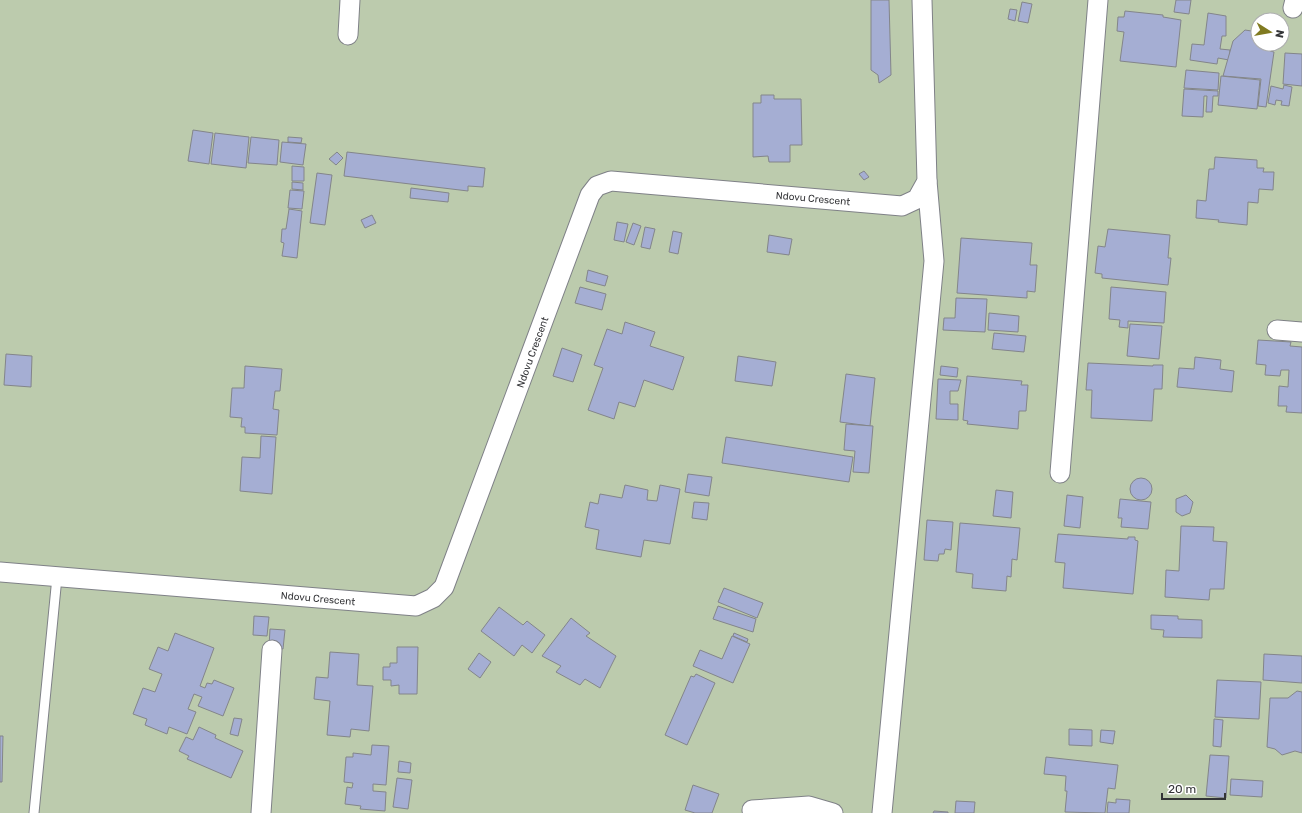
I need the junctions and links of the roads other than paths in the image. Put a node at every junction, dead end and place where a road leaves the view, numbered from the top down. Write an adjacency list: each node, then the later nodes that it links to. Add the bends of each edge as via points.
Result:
1 (350, 0): 4 (street)
2 (922, 0): 5 (street)
3 (1098, 0): 8 (street)
4 (348, 35)
5 (927, 181): 10 (street, Ndovu Crescent, via 917,199 902,206 611,181 597,186 590,195 444,587 433,598 416,606); 16 (street, via 934,261)
6 (1277, 330): 7 (street)
7 (1302, 332)
8 (1060, 473)
9 (0, 572): 10 (street, Ndovu Crescent)
10 (58, 577): 13 (lane)
11 (272, 650): 14 (street)
12 (752, 810): 15 (street, via 809,806)
13 (34, 813)
14 (261, 813)
15 (833, 813)
16 (882, 813)

